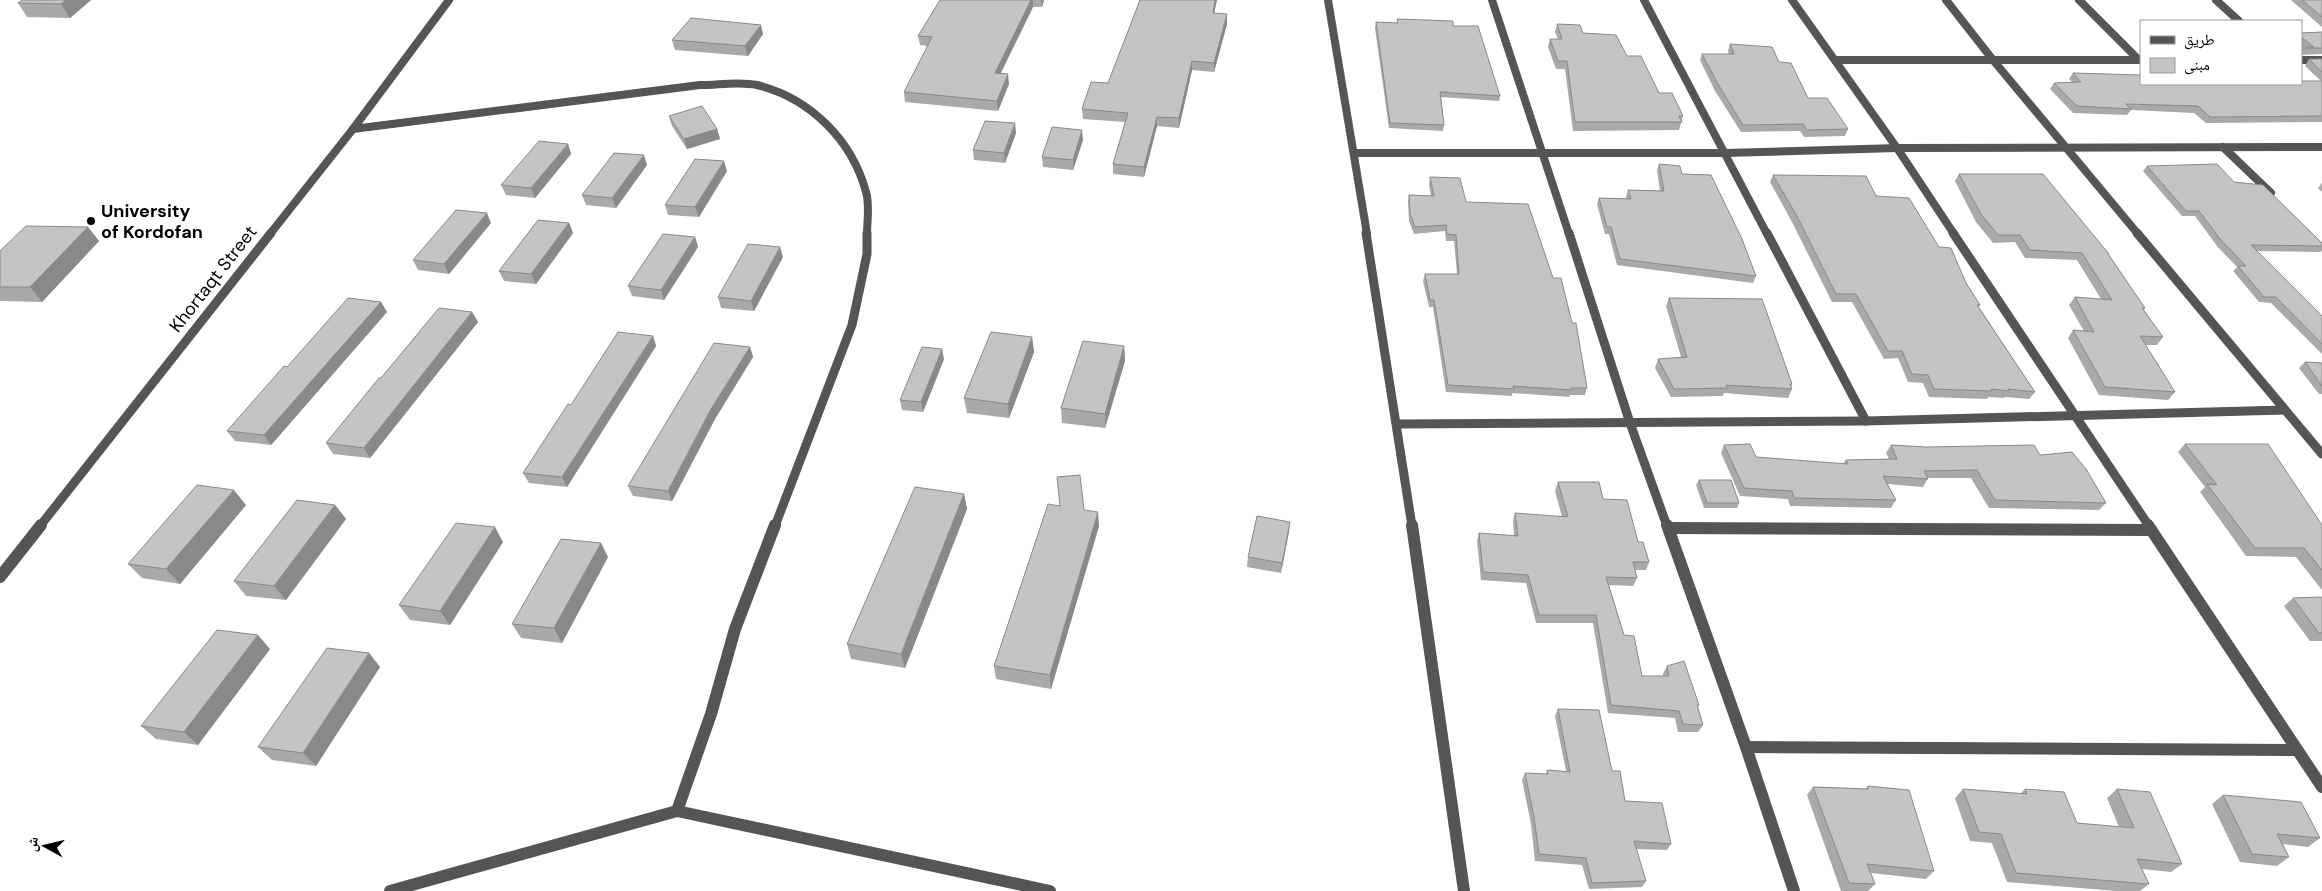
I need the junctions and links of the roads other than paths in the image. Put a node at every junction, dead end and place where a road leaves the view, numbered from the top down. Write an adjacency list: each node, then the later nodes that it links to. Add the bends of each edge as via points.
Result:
1 (449, 0): 15 (street, Khortaqt Street)
2 (1328, 0): 21 (street)
3 (1492, 0): 20 (street)
4 (1644, 0): 22 (street)
5 (1792, 0): 10 (street)
6 (1946, 0): 11 (street)
7 (2080, 0): 12 (street)
8 (2216, 0): 9 (street)
9 (2238, 20)
10 (1836, 60): 11 (street); 19 (street)
11 (1993, 60): 12 (street); 16 (street)
12 (2140, 60)
13 (2302, 60): 14 (street)
14 (2322, 60)
15 (353, 128): 33 (street, Khortaqt Street); 37 (street, via 700,85 756,85 790,97 823,119 853,157 867,194 867,254 852,325 735,629 711,714)
16 (2065, 146): 17 (street); 19 (street); 24 (street)
17 (2223, 147): 18 (street); 23 (street)
18 (2322, 147)
19 (1897, 148): 22 (street); 25 (street)
20 (1543, 152): 21 (street); 22 (street); 27 (street)
21 (1354, 153): 28 (street)
22 (1725, 153): 26 (street)
23 (2280, 202)
24 (2285, 410): 25 (street); 29 (street)
25 (2073, 415): 26 (street); 32 (street)
26 (1866, 421): 27 (street)
27 (1630, 423): 28 (street); 31 (street)
28 (1398, 424): 40 (street)
29 (2317, 442): 30 (street)
30 (2322, 454)
31 (1669, 528): 32 (street); 34 (street)
32 (2151, 530): 35 (street)
33 (0, 577)
34 (1746, 747): 35 (street); 41 (street)
35 (2297, 750): 36 (street)
36 (2322, 787)
37 (677, 811): 38 (street); 39 (street)
38 (390, 891)
39 (1050, 891)
40 (1464, 891)
41 (1794, 891)

